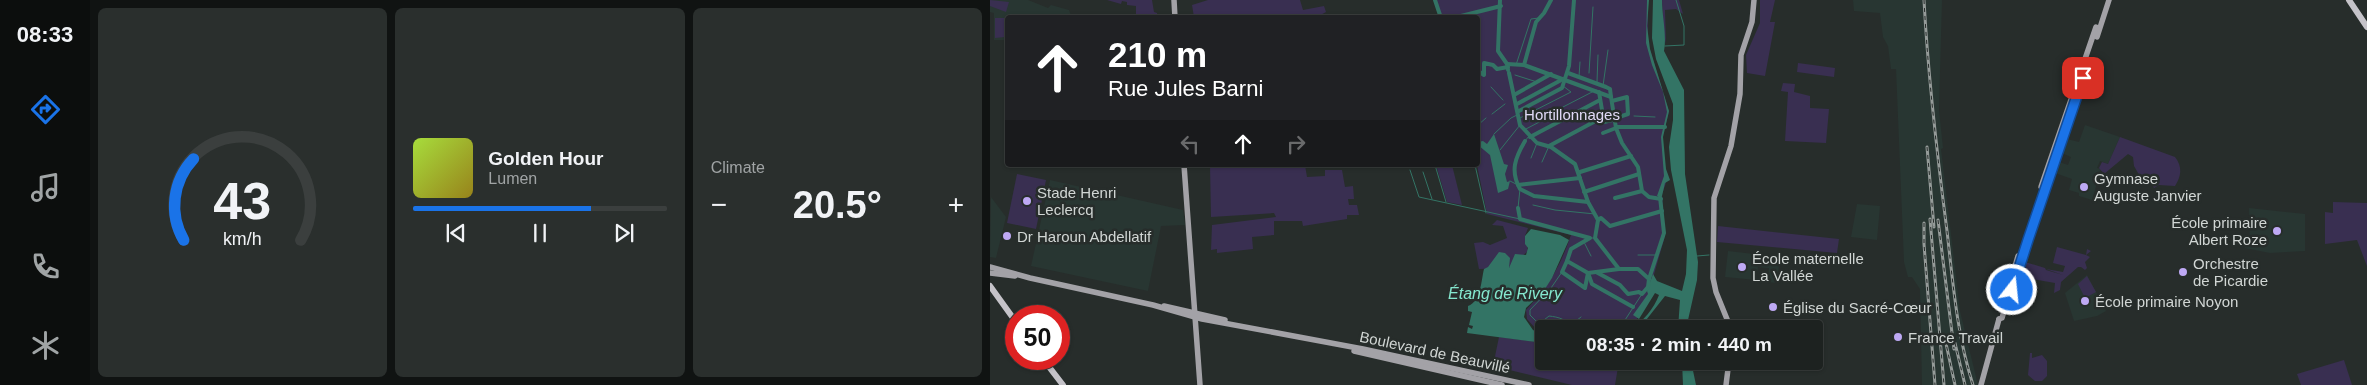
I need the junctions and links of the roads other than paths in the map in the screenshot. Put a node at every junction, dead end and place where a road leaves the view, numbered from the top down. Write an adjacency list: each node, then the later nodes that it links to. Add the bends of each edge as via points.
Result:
1 (1174, 0): 5 (main road)
2 (1754, 0): 14 (main road, via 1752,22 1741,55 1740,94 1731,146 1714,198 1713,278)
3 (2108, 0): 23 (main road)
4 (2349, 1): 6 (main road)
5 (1175, 15)
6 (2367, 27)
7 (1184, 167): 13 (main road)
8 (990, 267): 10 (main road, Boulevard de Beauvillé)
9 (990, 272): 10 (main road, Boulevard de Beauvillé)
10 (1030, 278): 13 (main road, Boulevard de Beauvillé)
11 (990, 286): 12 (main road)
12 (1005, 307)
13 (1195, 315): 15 (main road, Boulevard de Beauvillé); 19 (main road)
14 (1727, 320)
15 (1335, 345): 20 (main road, Boulevard de Beauvillé); 21 (main road, Boulevard de Beauvillé)
16 (1051, 370): 18 (main road)
17 (1728, 370): 22 (main road)
18 (1063, 385)
19 (1200, 385)
20 (1502, 385)
21 (1529, 385)
22 (1726, 385)
23 (1980, 385)

